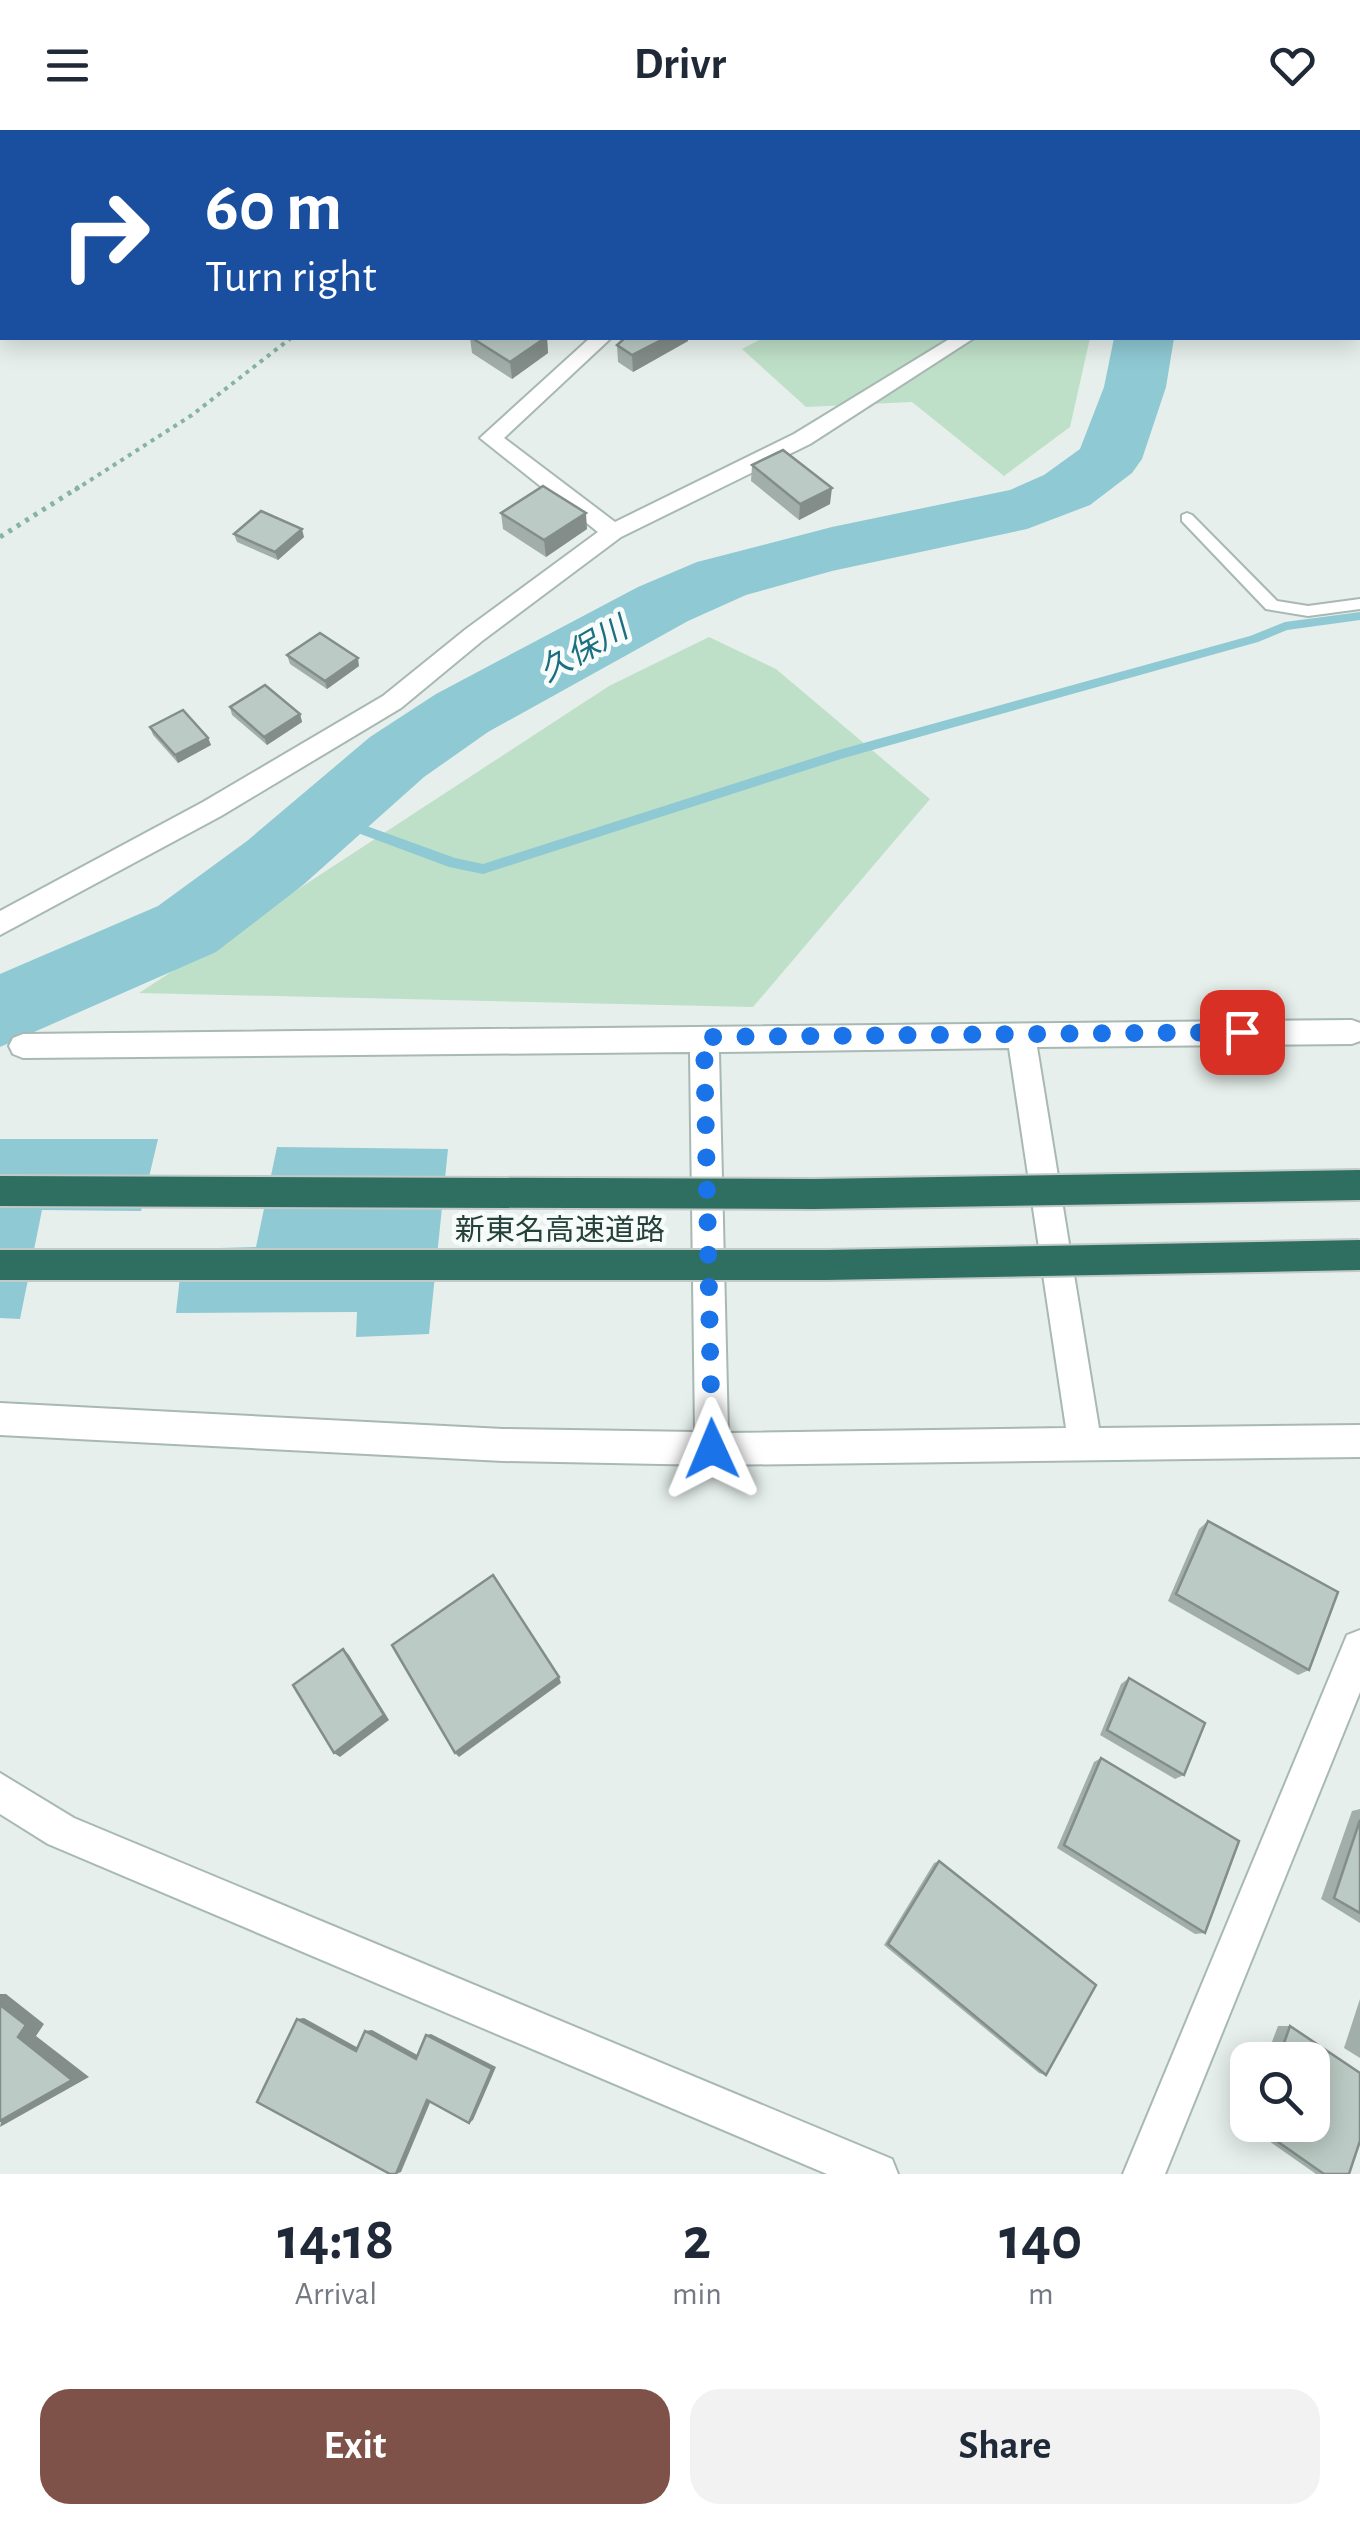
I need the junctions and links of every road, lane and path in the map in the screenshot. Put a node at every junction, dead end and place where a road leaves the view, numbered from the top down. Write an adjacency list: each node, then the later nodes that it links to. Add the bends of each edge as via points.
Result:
1 (287, 340): 6 (path, via 192,415)
2 (599, 340): 5 (street, via 491,438)
3 (961, 340): 5 (street, via 802,439)
4 (1187, 518): 7 (lane, via 1272,605 1308,611)
5 (613, 532): 8 (street, via 392,702)
6 (0, 537)
7 (1360, 604)
8 (0, 924)
9 (1352, 1032): 10 (street)
10 (1021, 1034): 11 (street); 19 (street)
11 (704, 1037): 12 (street); 20 (street)
12 (22, 1046)
13 (1360, 1185): 14 (highway, 新東名高速道路, bridge, via 814,1194)
14 (0, 1190)
15 (1360, 1255): 16 (highway, 新東名高速道路, bridge, via 826,1266)
16 (0, 1265)
17 (0, 1419): 20 (street, via 448,1443)
18 (1360, 1441): 19 (street)
19 (1085, 1446): 20 (street)
20 (712, 1449)
21 (1360, 1648): 24 (street)
22 (0, 1792): 23 (street, via 61,1830)
23 (877, 2174)
24 (1144, 2174)

